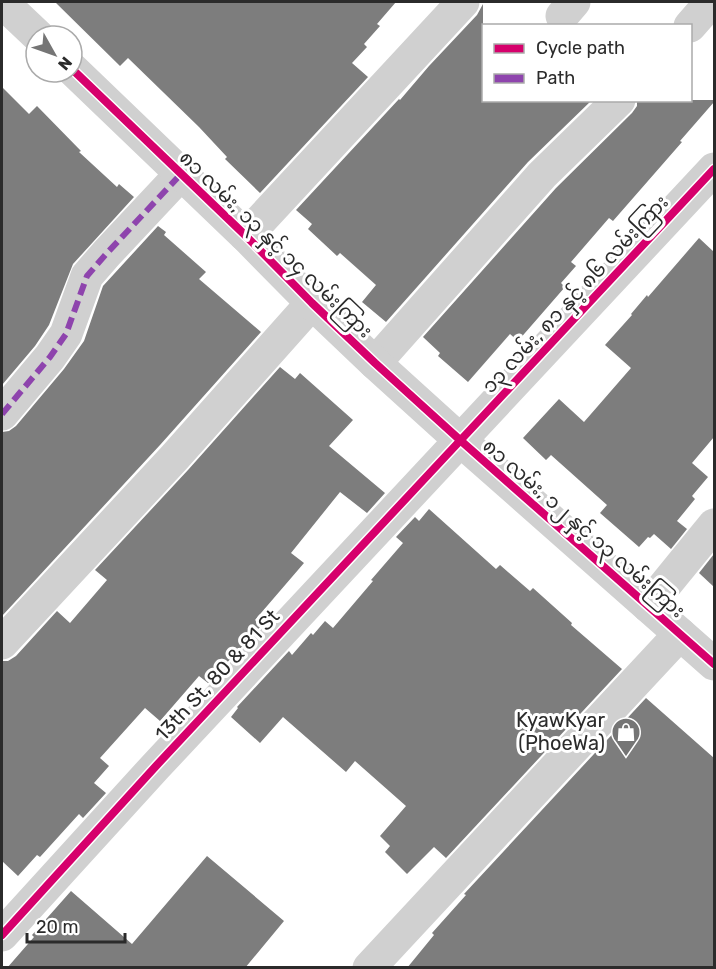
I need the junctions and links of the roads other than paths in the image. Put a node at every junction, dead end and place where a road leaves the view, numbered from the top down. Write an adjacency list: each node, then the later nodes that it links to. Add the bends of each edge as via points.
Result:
1 (2, 2): 4 (street)
2 (463, 2): 10 (street)
3 (711, 2): 5 (street)
4 (25, 24)
5 (692, 24)
6 (84, 81): 9 (street, ၈၁ လမ်း, ၁၃ နှင့် ၁၄ လမ်းကြား)
7 (617, 102): 12 (street, via 542,175)
8 (714, 169): 14 (street, ၁၃ လမ်း, ၈၁ နှင့် ၈၆ လမ်းကြား)
9 (181, 174): 10 (street, ၈၁ လမ်း, ၁၃ နှင့် ၁၄ လမ်းကြား); 13 (street, via 87,276 66,334)
10 (246, 236): 11 (street, ၈၁ လမ်း, ၁၃ နှင့် ၁၄ လမ်းကြား)
11 (312, 303): 12 (street, ၈၁ လမ်း, ၁၃ နှင့် ၁၄ လမ်းကြား); 18 (street)
12 (375, 363): 14 (street, ၈၁ လမ်း, ၁၃ နှင့် ၁၄ လမ်းကြား)
13 (2, 414)
14 (460, 440): 16 (street, ၈၁ လမ်း, ၁၂ နှင့် ၁၃ လမ်းကြား); 20 (street, 13th St, 80 & 81 St)
15 (714, 525): 16 (street)
16 (648, 606): 17 (street, ၈၁ လမ်း, ၁၂ နှင့် ၁၃ လမ်းကြား)
17 (680, 634): 19 (street, ၈၁ လမ်း, ၁၂ နှင့် ၁၃ လမ်းကြား); 21 (street)
18 (2, 644)
19 (714, 664)
20 (2, 935)
21 (369, 968)

